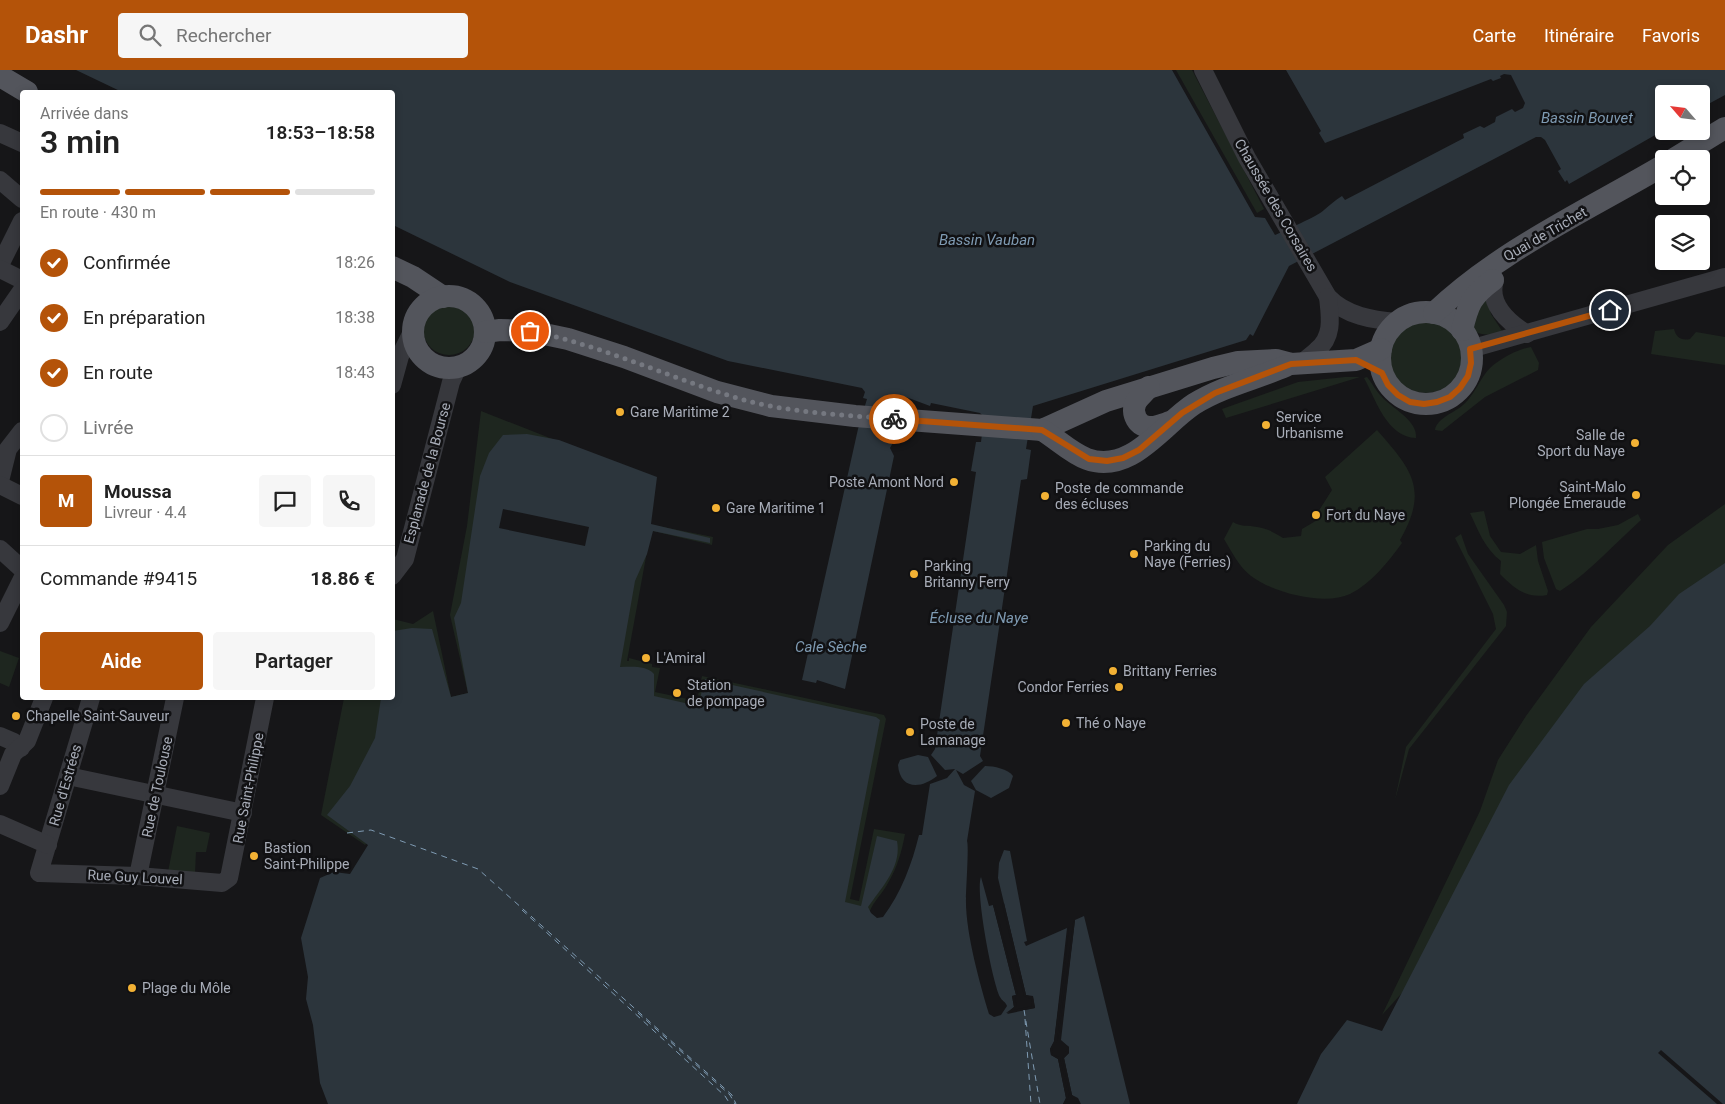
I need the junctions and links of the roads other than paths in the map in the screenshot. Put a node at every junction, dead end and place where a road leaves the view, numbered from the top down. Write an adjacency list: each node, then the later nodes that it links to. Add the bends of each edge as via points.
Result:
1 (1203, 70): 22 (street, Chaussée des Corsaires, via 1248,158)
2 (0, 76): 3 (main road)
3 (24, 90)
4 (1725, 128): 8 (main road)
5 (0, 133): 6 (street)
6 (20, 142)
7 (1725, 143): 9 (main road)
8 (1689, 150)
9 (1710, 152)
10 (1655, 170): 26 (main road, Quai de Trichet, via 1481,272)
11 (1655, 184): 20 (main road, Quai de Trichet)
12 (2, 188): 13 (street)
13 (20, 198)
14 (20, 225): 15 (street)
15 (0, 265)
16 (0, 269): 19 (street)
17 (395, 269): 21 (main road)
18 (1725, 277): 32 (street)
19 (20, 279)
20 (1495, 280): 32 (street, via 1492,290 1500,311 1512,325); 33 (main road, Quai de Trichet, via 1478,291 1469,304)
21 (419, 282): 24 (main road); 25 (main road)
22 (1326, 293): 28 (street, Chaussée des Corsaires, via 1334,303); 36 (street, via 1331,317 1326,338 1316,351)
23 (20, 295): 27 (street)
24 (443, 297): 25 (main road); 31 (main road, via 461,299 472,305 482,320)
25 (421, 309): 30 (main road)
26 (1434, 313): 29 (main road, via 1415,314); 33 (main road, via 1450,320)
27 (11, 316)
28 (1369, 320): 29 (street, Chaussée des Corsaires); 34 (street)
29 (1397, 322): 34 (main road)
30 (413, 330): 37 (main road, via 415,346 424,359 438,367); 39 (street)
31 (484, 332): 37 (main road, via 478,354); 42 (main road, via 530,331 568,339 746,400 801,410)
32 (1527, 334): 33 (street)
33 (1466, 340): 38 (main road, via 1471,363 1464,382 1450,397 1424,404 1410,402 1388,385)
34 (1382, 345): 35 (main road); 38 (main road)
35 (1356, 360): 36 (main road); 38 (main road)
36 (1296, 363): 40 (main road, via 1276,360 1238,362); 41 (main road, via 1215,393)
37 (458, 367): 50 (street, Esplanade de la Bourse, via 451,382 405,559)
38 (1382, 373)
39 (395, 374)
40 (1149, 387): 41 (main road, via 1136,401 1136,419 1142,426 1151,428); 42 (main road, via 1106,400)
41 (1170, 422): 42 (main road, via 1139,450 1107,461 1089,459)
42 (1053, 432)
43 (20, 433): 44 (street)
44 (4, 445): 45 (street)
45 (0, 481)
46 (0, 485): 47 (street)
47 (20, 495)
48 (0, 549): 49 (street)
49 (20, 567)
50 (395, 572)
51 (20, 583): 52 (street)
52 (3, 617)
53 (43, 700): 58 (street, via 27,741)
54 (90, 700): 59 (street, Rue d'Estrées)
55 (175, 700): 61 (street, Rue de Toulouse)
56 (265, 700): 62 (street, Rue Saint-Philippe)
57 (0, 736): 58 (street)
58 (21, 748): 60 (street, via 13,754)
59 (68, 776): 61 (street); 64 (street, Rue d'Estrées)
60 (0, 786)
61 (156, 794): 62 (street); 66 (street, Rue de Toulouse)
62 (243, 813): 67 (street, Rue Saint-Philippe)
63 (0, 824): 64 (street)
64 (48, 844): 65 (street, Rue d'Estrées)
65 (40, 873): 66 (street, Rue Guy Louvel)
66 (138, 876): 67 (street, Rue Guy Louvel, via 222,883)
67 (229, 878)

